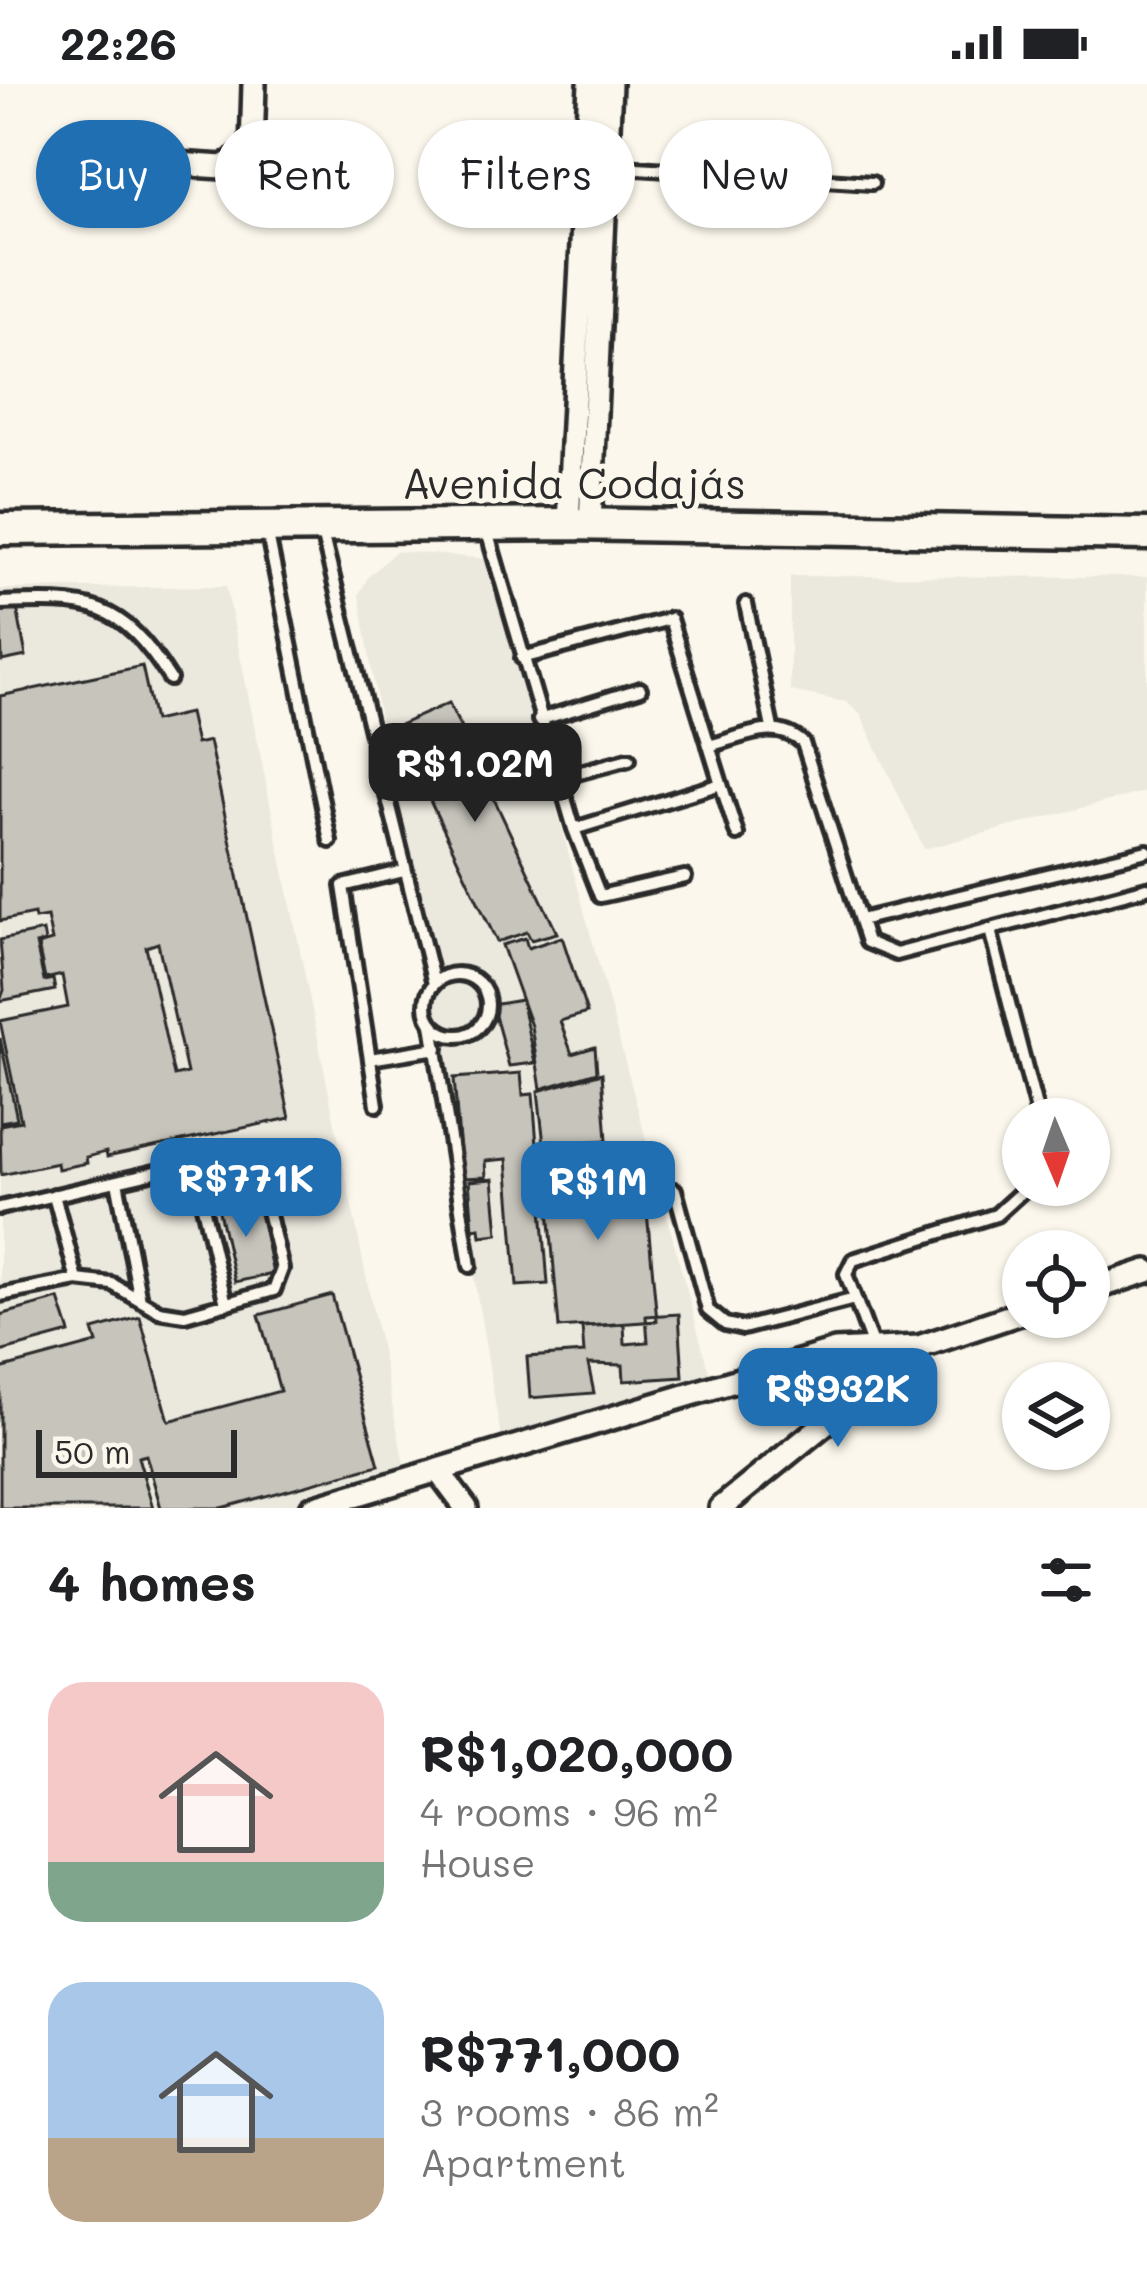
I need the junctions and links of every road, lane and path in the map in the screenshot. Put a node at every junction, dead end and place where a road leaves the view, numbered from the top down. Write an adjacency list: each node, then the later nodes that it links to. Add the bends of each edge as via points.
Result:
1 (254, 84): 5 (street, via 252,150 223,167)
2 (590, 84): 9 (street)
3 (610, 84): 4 (street)
4 (608, 120)
5 (191, 165)
6 (635, 168): 7 (lane)
7 (872, 183)
8 (601, 228): 9 (street)
9 (579, 524): 10 (street, Avenida Codajás); 14 (street, Avenida Codajás)
10 (485, 525): 12 (street, Avenida Codajás); 17 (lane)
11 (267, 526): 12 (street, Avenida Codajás); 13 (street, Avenida Codajás); 28 (lane)
12 (321, 526): 30 (lane)
13 (0, 529)
14 (1147, 534)
15 (0, 602): 18 (lane, via 67,601 110,612 143,637)
16 (746, 604): 21 (lane)
17 (522, 658): 20 (lane); 22 (lane, via 670,619)
18 (170, 679)
19 (640, 689): 20 (lane)
20 (539, 721): 24 (lane)
21 (772, 728): 22 (lane); 33 (lane, via 803,743)
22 (710, 746): 25 (lane)
23 (629, 759): 24 (lane)
24 (558, 778): 26 (lane)
25 (721, 784): 26 (lane); 27 (lane)
26 (574, 829): 31 (lane, via 600,896)
27 (737, 834)
28 (330, 841)
29 (1147, 850): 33 (lane)
30 (404, 871): 35 (lane); 38 (lane, via 343,886)
31 (685, 877)
32 (1147, 888): 34 (lane)
33 (860, 920): 34 (lane, via 867,942 896,954)
34 (990, 930): 39 (lane)
35 (434, 984): 36 (lane, via 425,1004); 36 (lane, via 452,974 474,978 489,1006 481,1026 461,1036)
36 (432, 1024): 37 (lane)
37 (437, 1048): 38 (lane); 47 (lane)
38 (370, 1059): 40 (lane)
39 (1034, 1098)
40 (377, 1105)
41 (193, 1164): 42 (lane); 54 (lane); 54 (lane, via 237,1154 253,1159 272,1228 282,1279 274,1290)
42 (118, 1181): 44 (lane); 52 (lane)
43 (675, 1190): 53 (lane, via 708,1310 725,1324 743,1328)
44 (54, 1195): 46 (lane); 49 (lane)
45 (1006, 1206): 53 (lane, via 853,1260 846,1274)
46 (0, 1208)
47 (470, 1266)
48 (1147, 1270): 50 (street)
49 (77, 1280): 51 (lane); 52 (lane, via 112,1284)
50 (1110, 1283)
51 (0, 1295)
52 (140, 1300): 54 (lane, via 185,1315)
53 (855, 1300): 56 (lane)
54 (226, 1304)
55 (1002, 1319): 57 (street)
56 (873, 1347): 57 (street); 58 (street, via 836,1351)
57 (919, 1348): 61 (street)
58 (439, 1472): 59 (street); 60 (street)
59 (312, 1508)
60 (466, 1508)
61 (721, 1508)

